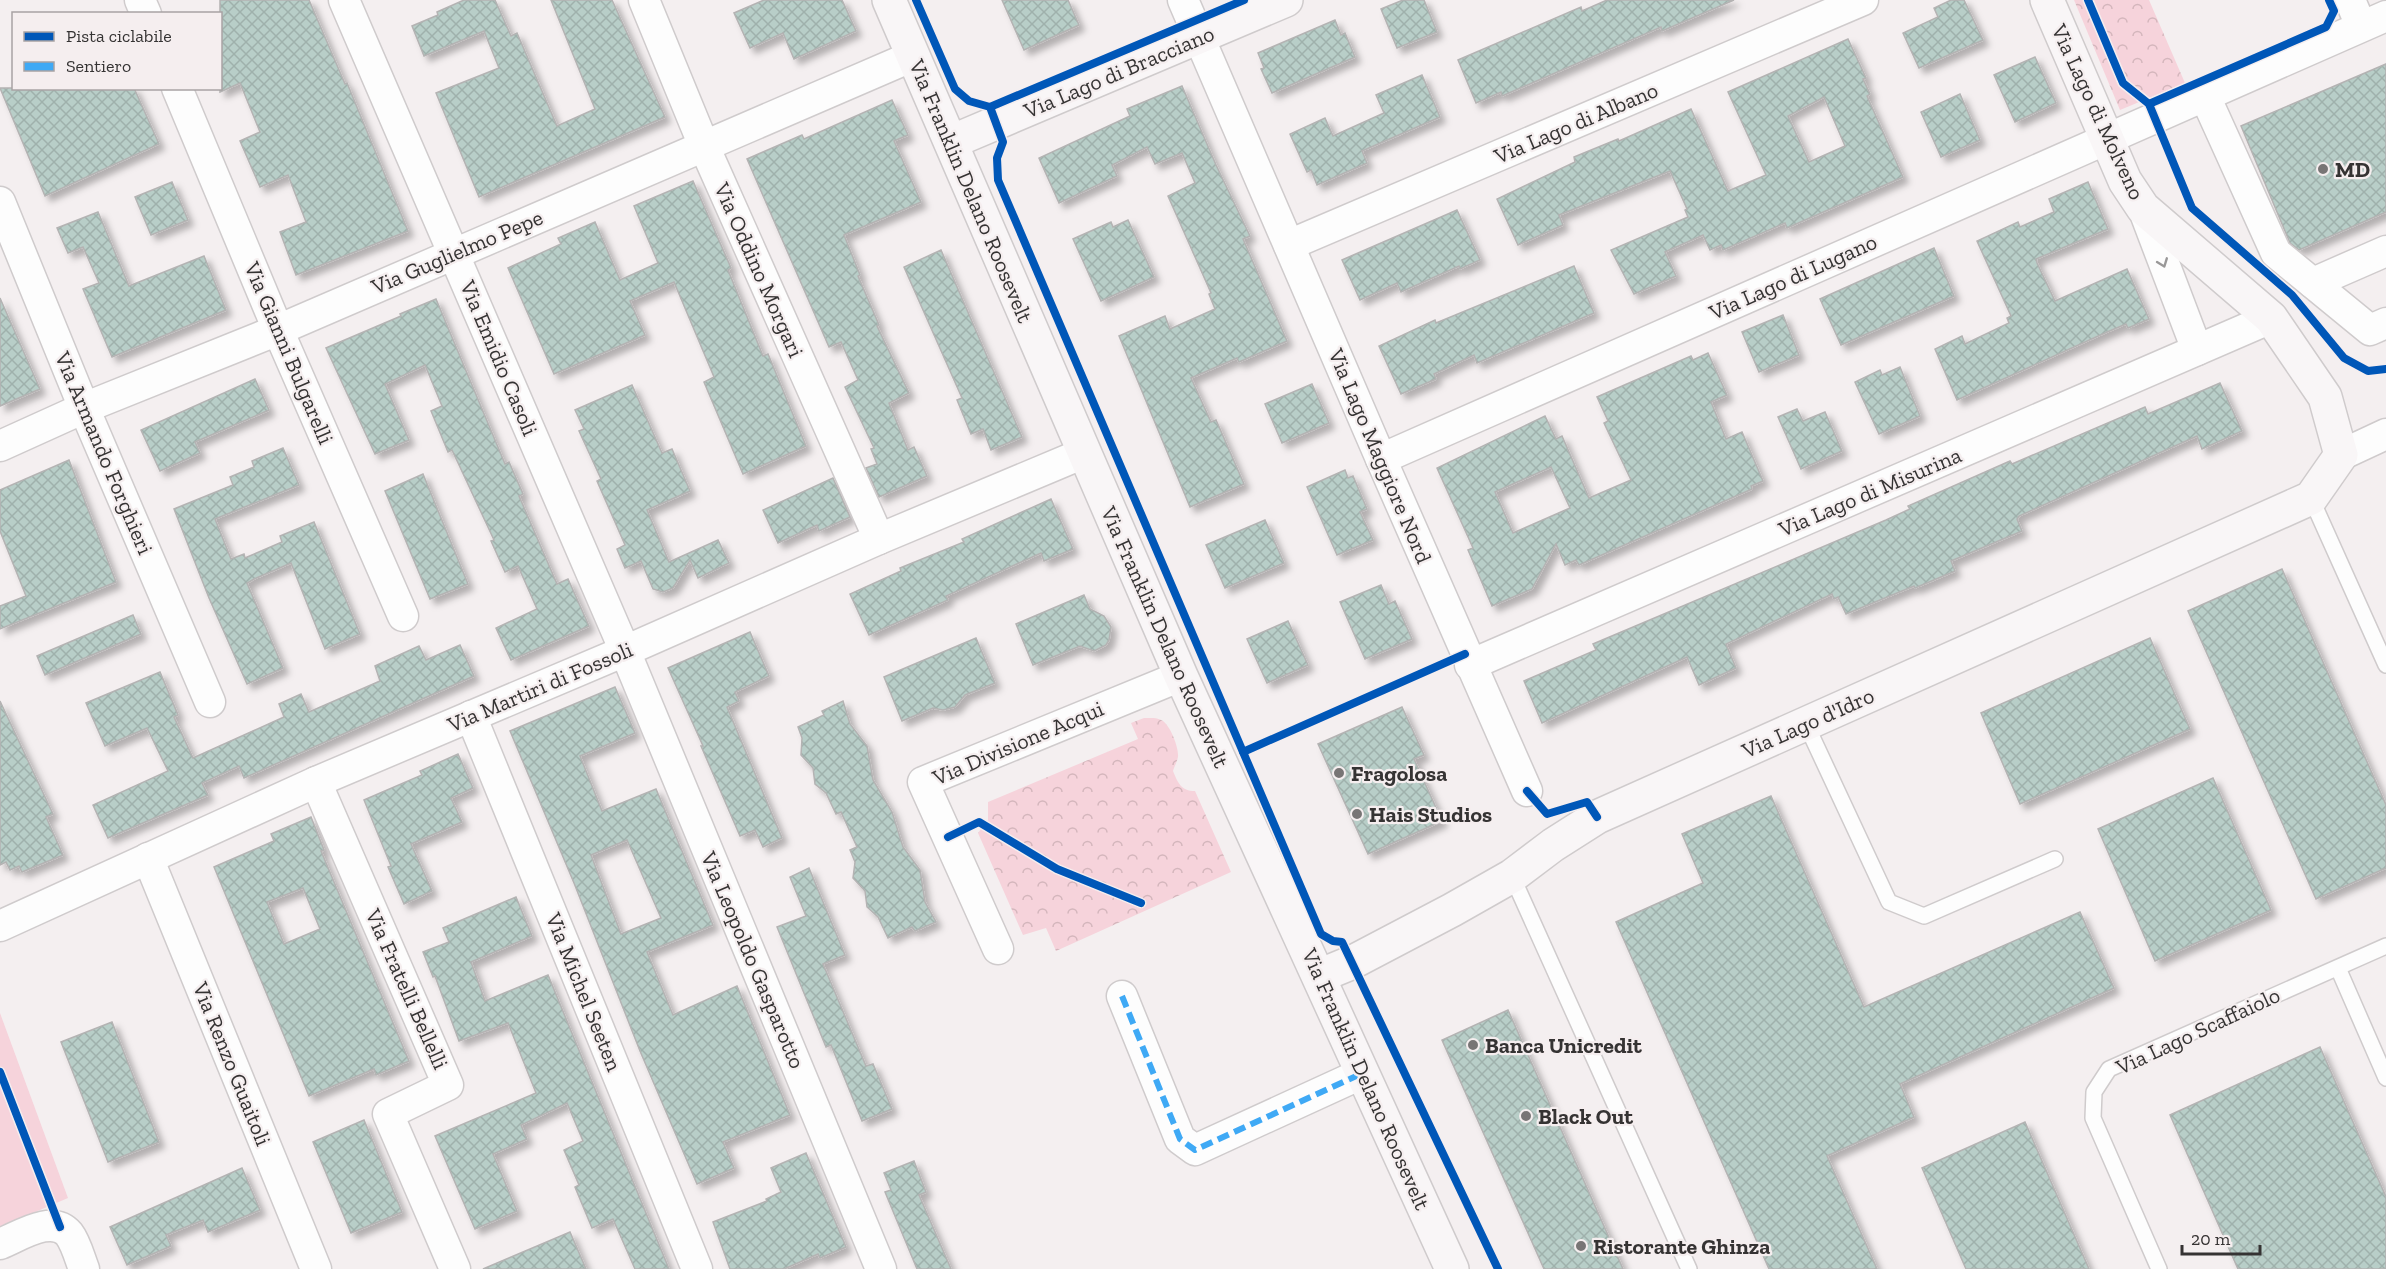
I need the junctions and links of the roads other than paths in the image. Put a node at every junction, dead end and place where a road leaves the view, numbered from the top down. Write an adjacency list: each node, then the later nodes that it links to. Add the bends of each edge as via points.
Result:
1 (344, 0): 20 (street, Via Emidio Casoli)
2 (644, 0): 15 (street, Via Oddino Morgari)
3 (890, 0): 10 (street, Via Franklin Delano Roosevelt)
4 (1183, 0): 9 (street, Via Lago Maggiore Nord)
5 (1286, 0): 9 (street, Via Lago di Bracciano)
6 (1863, 0): 18 (street, Via Lago di Albano)
7 (2047, 0): 13 (street, Via Lago di Molveno)
8 (2366, 14): 12 (street, Via Lago di Lugano)
9 (1200, 38): 14 (street, Via Lago di Bracciano); 18 (street, Via Lago Maggiore Nord)
10 (914, 56): 14 (street, Via Franklin Delano Roosevelt); 15 (street, Via Guglielmo Pepe)
11 (178, 90): 24 (street, Via Gianni Bulgarelli)
12 (2205, 94): 13 (street, Via Lago di Lugano); 21 (street, via 2276,253)
13 (2106, 138): 17 (street, Via Lago di Molveno, via 2125,181); 31 (street, Via Lago di Lugano)
14 (951, 142): 29 (street, Via Franklin Delano Roosevelt)
15 (704, 146): 20 (street, Via Guglielmo Pepe); 33 (street, Via Oddino Morgari)
16 (0, 202): 26 (street, Via Armando Forghieri)
17 (2143, 208): 22 (street, Via Lago di Molveno); 25 (street, one-way to 25)
18 (1289, 245): 31 (street, Via Lago Maggiore Nord)
19 (2386, 251): 21 (street)
20 (454, 253): 24 (street, Via Guglielmo Pepe); 35 (street, Via Emidio Casoli)
21 (2313, 283): 23 (street, via 2370,330)
22 (2271, 318): 25 (street, Via Lago di Misurina); 30 (street, Via Lago di Molveno, via 2325,398)
23 (2386, 322)
24 (278, 330): 26 (street, Via Guglielmo Pepe); 34 (street, Via Gianni Bulgarelli)
25 (2197, 350): 36 (street, Via Lago di Misurina)
26 (84, 408): 28 (street, Via Guglielmo Pepe); 39 (street, Via Armando Forghieri)
27 (2386, 434): 30 (street)
28 (0, 446)
29 (1084, 453): 33 (street, Via Martiri di Fossoli); 38 (street, Via Franklin Delano Roosevelt)
30 (2341, 454): 32 (street)
31 (1380, 459): 36 (street, Via Lago Maggiore Nord)
32 (2311, 498): 37 (lane); 41 (street, Via Lago d'Idro)
33 (879, 539): 35 (street, Via Martiri di Fossoli)
34 (404, 616)
35 (625, 651): 40 (street, Via Martiri di Fossoli); 60 (street, Via Leopoldo Gasparotto)
36 (1470, 665): 43 (street, Via Lago Maggiore Nord)
37 (2386, 665)
38 (1181, 676): 49 (street, Via Divisione Acqui, via 923,782); 51 (street, Via Franklin Delano Roosevelt)
39 (210, 702)
40 (471, 716): 42 (street, Via Martiri di Fossoli); 59 (street, Via Michel Seeten)
41 (1806, 724): 45 (lane, via 1888,902 1924,916); 46 (street, Via Lago d'Idro, via 1598,817)
42 (316, 782): 44 (street, Via Martiri di Fossoli); 56 (street, Via Fratelli Bellelli, via 448,1085 388,1114)
43 (1527, 791)
44 (148, 858): 47 (street, Via Martiri di Fossoli); 58 (street, Via Renzo Guaitoli)
45 (2055, 859)
46 (1512, 876): 51 (street, Via Lago d'Idro); 62 (lane)
47 (0, 926)
48 (2386, 946): 50 (lane, Via Lago Scaffaiolo)
49 (998, 949)
50 (2338, 968): 54 (lane); 63 (lane, Via Lago Scaffaiolo, via 2109,1069 2094,1092 2093,1119)
51 (1320, 976): 53 (street, Via Franklin Delano Roosevelt)
52 (1122, 996): 53 (street, via 1180,1139 1195,1150)
53 (1363, 1073): 61 (street, Via Franklin Delano Roosevelt)
54 (2386, 1078)
55 (0, 1244): 57 (street, via 45,1225 60,1227 70,1235)
56 (454, 1266)
57 (84, 1269)
58 (316, 1269)
59 (697, 1269)
60 (881, 1269)
61 (1452, 1269)
62 (1689, 1269)
63 (2159, 1269)

